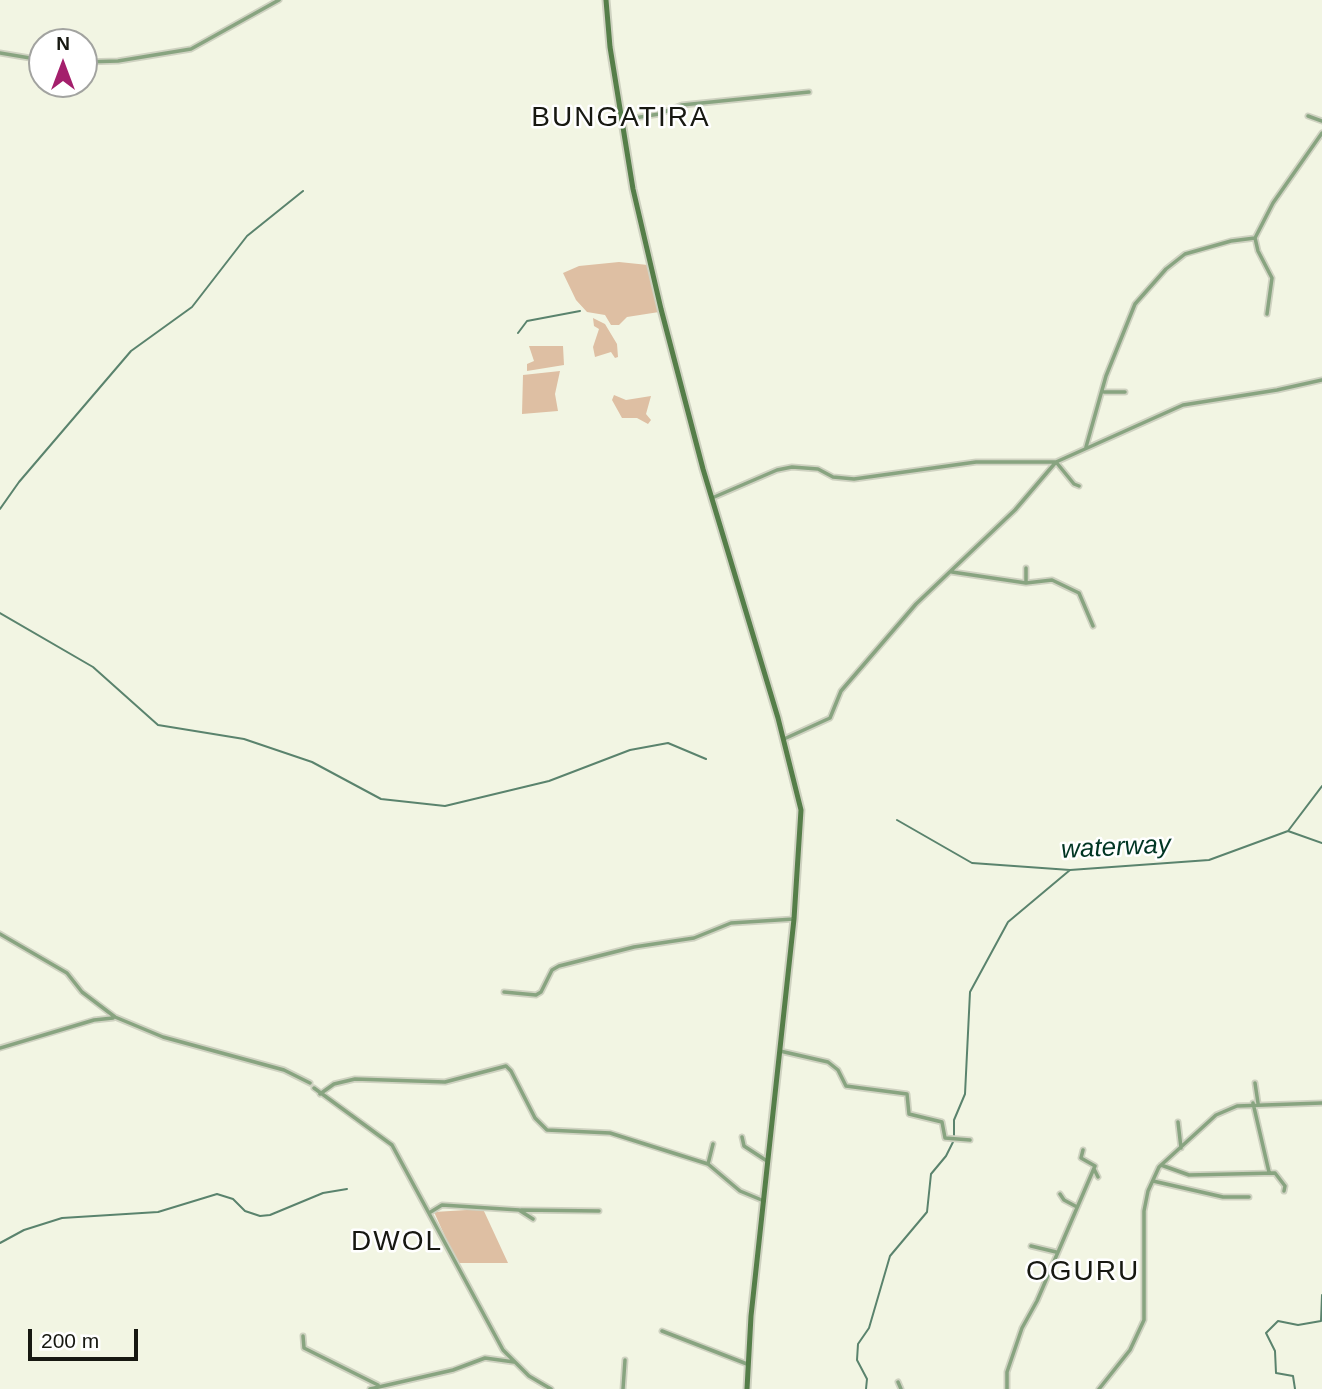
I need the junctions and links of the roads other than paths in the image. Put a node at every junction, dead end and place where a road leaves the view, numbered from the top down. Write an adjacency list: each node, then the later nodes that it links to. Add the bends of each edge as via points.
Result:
1 (279, 0): 5 (street, via 191,49)
2 (606, 0): 8 (street)
3 (0, 53): 4 (street)
4 (28, 58)
5 (98, 62)
6 (808, 92): 8 (street, via 682,105)
7 (1308, 116): 9 (street)
8 (622, 120): 19 (street, via 641,228)
9 (1322, 121)
10 (1322, 133): 11 (street, via 1273,203)
11 (1255, 238): 12 (street, via 1272,278); 14 (street, via 1185,254 1166,269 1135,303)
12 (1267, 314)
13 (1322, 380): 16 (street, via 1183,405)
14 (1104, 392): 15 (street); 16 (street)
15 (1125, 393)
16 (1086, 447): 17 (street)
17 (1056, 462): 18 (street); 19 (street, via 976,462 854,479 792,467); 21 (street)
18 (1079, 486)
19 (712, 498): 24 (street)
20 (1026, 568): 22 (street)
21 (952, 572): 22 (street); 24 (street, via 916,604 841,691 829,720)
22 (1026, 583): 23 (street, via 1052,580 1079,593)
23 (1093, 626)
24 (783, 739): 25 (street, via 801,810)
25 (794, 919): 27 (street, via 731,923 690,939 634,947 559,966 536,995); 30 (street)
26 (0, 933): 28 (street, via 67,973 82,992)
27 (504, 992)
28 (115, 1017): 29 (street); 31 (street, via 163,1037 284,1070)
29 (0, 1048)
30 (780, 1051): 39 (street, via 828,1062 846,1086 906,1094 909,1114 942,1122 945,1138); 43 (street)
31 (310, 1083)
32 (1255, 1083): 36 (street)
33 (314, 1088): 34 (street)
34 (320, 1094): 44 (street, via 334,1084 355,1079 453,1081 506,1066 535,1118 547,1130 610,1133); 57 (street, via 392,1145)
35 (1322, 1102): 36 (street)
36 (1256, 1103): 41 (street, via 1216,1115); 47 (street)
37 (1178, 1122): 41 (street)
38 (742, 1137): 43 (street, via 744,1146)
39 (970, 1140)
40 (713, 1144): 44 (street)
41 (1181, 1148): 45 (street)
42 (1083, 1150): 46 (street, via 1081,1158)
43 (769, 1162): 53 (street)
44 (708, 1164): 53 (street, via 740,1191)
45 (1161, 1165): 47 (street, via 1189,1175); 49 (street)
46 (1094, 1169): 48 (street); 54 (street)
47 (1269, 1172): 50 (street, via 1277,1176)
48 (1098, 1177)
49 (1153, 1181): 52 (street, via 1223,1197); 74 (street, via 1144,1211 1144,1320 1130,1350)
50 (1284, 1191)
51 (1060, 1194): 54 (street)
52 (1249, 1197)
53 (764, 1201): 65 (street)
54 (1077, 1207): 60 (street)
55 (519, 1210): 56 (street); 57 (street, via 442,1205); 58 (street)
56 (598, 1211)
57 (429, 1213): 64 (street, via 486,1322)
58 (533, 1219)
59 (1031, 1246): 60 (street)
60 (1057, 1252): 73 (street, via 1022,1328 1007,1372)
61 (662, 1331): 65 (street)
62 (303, 1336): 67 (street, via 304,1348)
63 (625, 1360): 70 (street)
64 (514, 1362): 67 (street, via 485,1358 453,1370); 69 (street)
65 (747, 1364): 71 (street)
66 (898, 1382): 72 (street)
67 (378, 1385): 68 (street)
68 (370, 1389)
69 (551, 1389)
70 (624, 1389)
71 (747, 1389)
72 (901, 1389)
73 (1007, 1389)
74 (1099, 1389)

